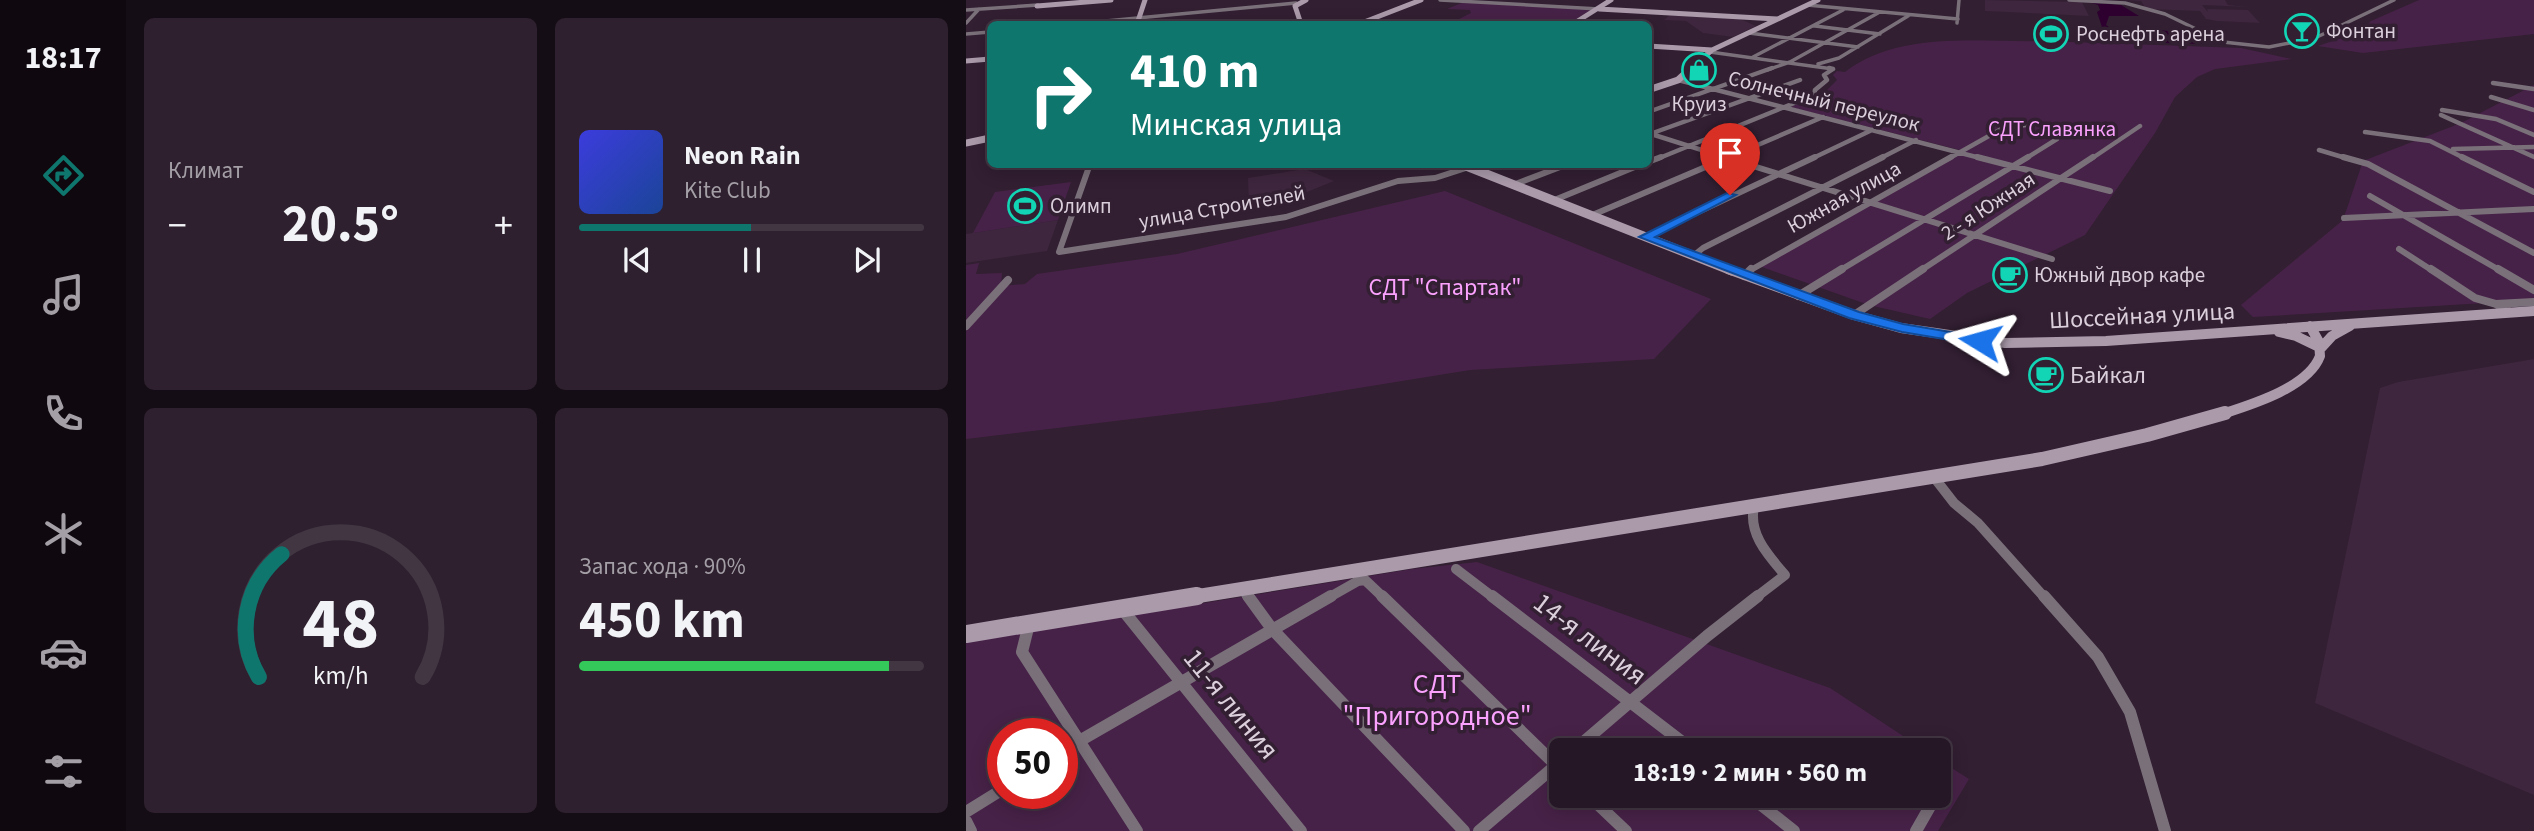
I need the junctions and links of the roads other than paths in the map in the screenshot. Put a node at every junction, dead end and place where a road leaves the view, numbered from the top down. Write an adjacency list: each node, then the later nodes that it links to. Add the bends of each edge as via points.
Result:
1 (1094, 0): 14 (main road)
2 (1111, 0): 14 (main road)
3 (1146, 0): 23 (main road)
4 (1306, 0): 13 (main road)
5 (1408, 0): 26 (main road)
6 (1421, 0): 27 (main road)
7 (1440, 0): 16 (street)
8 (1611, 0): 16 (main road)
9 (1818, 0): 15 (main road)
10 (1959, 0): 21 (street, via 1957,21)
11 (2069, 0): 37 (street, via 2121,2 2165,14)
12 (2394, 0): 37 (street, via 2291,45)
13 (1296, 3): 24 (street); 25 (main road)
14 (1039, 4): 18 (street)
15 (1807, 5): 17 (street); 22 (main road)
16 (1599, 9): 22 (main road); 28 (main road)
17 (1845, 9): 20 (street); 30 (street)
18 (978, 10): 19 (street); 29 (street)
19 (966, 11)
20 (1878, 13): 21 (street); 31 (street)
21 (1908, 16): 35 (street)
22 (1777, 19): 33 (main road)
23 (1138, 21)
24 (1146, 21)
25 (1300, 21)
26 (1371, 21)
27 (1372, 21)
28 (1578, 21)
29 (966, 23)
30 (1814, 25): 31 (street); 36 (street)
31 (1847, 29): 35 (street); 38 (street)
32 (987, 32): 34 (street)
33 (1749, 33): 36 (street); 42 (main road)
34 (966, 34)
35 (1880, 34): 41 (street)
36 (1790, 38): 38 (street); 43 (street)
37 (2223, 42): 39 (street)
38 (1824, 43): 41 (street); 46 (street)
39 (2212, 44)
40 (1652, 46): 42 (main road)
41 (1860, 47): 47 (street)
42 (1711, 51): 43 (street); 48 (main road)
43 (1751, 57): 46 (street)
44 (987, 59): 45 (main road)
45 (966, 61)
46 (1790, 62): 47 (street); 52 (street)
47 (1810, 65): 56 (street, via 1833,69 1814,95)
48 (1678, 79): 51 (main road); 52 (street, Солнечный переулок)
49 (1800, 80): 55 (street)
50 (2493, 83): 53 (street)
51 (1652, 89)
52 (1715, 89): 55 (street, Солнечный переулок); 58 (street)
53 (2534, 89)
54 (2491, 97): 57 (street)
55 (1748, 98): 56 (street, Солнечный переулок); 63 (street)
56 (1784, 107): 59 (street, Солнечный переулок); 73 (street)
57 (2534, 110)
58 (1652, 111)
59 (1823, 117): 62 (street, Солнечный переулок); 80 (street)
60 (2026, 125): 79 (street, Южная улица, via 2003,128)
61 (2140, 126): 89 (street, 2 - я Южная)
62 (1872, 130): 69 (street, Солнечный переулок); 88 (street)
63 (1652, 132)
64 (2365, 132): 76 (street)
65 (1652, 134): 73 (street)
66 (2534, 135): 77 (street, via 2496,119 2442,113)
67 (966, 136): 70 (main road)
68 (2057, 139): 83 (street)
69 (1916, 140): 79 (street, Солнечный переулок); 91 (street)
70 (987, 141)
71 (987, 142): 74 (street)
72 (987, 142): 74 (main road)
73 (1690, 145): 80 (street); 82 (street)
74 (966, 147)
75 (2534, 147): 77 (street)
76 (2448, 148): 77 (street); 93 (street)
77 (2514, 148): 81 (street)
78 (2319, 150): 98 (street, via 2368,164)
79 (1963, 153): 83 (street, Солнечный переулок); 95 (street, Южная улица)
80 (1729, 157): 88 (street); 99 (street)
81 (2534, 157)
82 (1652, 160)
83 (2011, 165): 89 (street, Солнечный переулок); 101 (street)
84 (1090, 168): 85 (street, улица Строителей, via 1059,252 1286,217 1398,181 1435,178)
85 (1469, 168): 90 (main road, Шоссейная улица)
86 (1558, 168): 90 (street)
87 (1632, 168): 96 (street)
88 (1780, 172): 91 (street); 104 (street)
89 (2061, 178): 92 (street, Солнечный переулок); 103 (street, 2 - я Южная)
90 (1513, 185): 96 (main road, Шоссейная улица)
91 (1825, 186): 95 (street); 107 (street)
92 (2110, 191)
93 (2534, 192)
94 (2370, 196): 100 (street)
95 (1872, 200): 101 (street); 109 (street, Южная улица)
96 (1552, 201): 99 (main road, Шоссейная улица)
97 (2534, 209): 98 (street)
98 (2460, 213): 100 (street); 106 (street)
99 (1590, 216): 104 (main road, Шоссейная улица)
100 (2406, 217): 102 (street); 111 (street)
101 (1927, 218): 103 (street); 112 (street)
102 (2344, 219)
103 (1977, 234): 108 (street); 117 (street, 2 - я Южная)
104 (1645, 237): 107 (main road, Шоссейная улица)
105 (2399, 249): 114 (street, via 2475,298)
106 (2534, 253)
107 (1693, 256): 109 (main road, Шоссейная улица)
108 (2052, 259)
109 (1744, 276): 112 (main road, Шоссейная улица)
110 (1008, 280): 119 (street)
111 (2534, 290)
112 (1798, 296): 117 (main road, Шоссейная улица)
113 (2534, 302): 114 (street)
114 (2496, 304): 116 (street)
115 (2534, 311): 116 (main road, Шоссейная улица)
116 (2510, 312): 118 (main road, Шоссейная улица)
117 (1854, 315): 121 (main road, Шоссейная улица, via 1912,330 2005,343)
118 (2357, 323): 120 (main road, Шоссейная улица); 122 (main road, via 2332,336)
119 (966, 326)
120 (2310, 326): 121 (main road, Шоссейная улица); 122 (street)
121 (2264, 330): 122 (main road, via 2296,336)
122 (2321, 348): 123 (street, via 2314,369 2248,406 2121,442)
123 (1933, 476): 124 (street); 154 (street, via 2098,657 2130,712)
124 (1754, 506): 125 (street); 134 (street, via 1750,516 1760,543 1785,575)
125 (1366, 568): 127 (street); 128 (street)
126 (1456, 569): 134 (street, 14-я линия)
127 (1358, 582): 131 (street); 138 (street, via 1365,580)
128 (1242, 589): 129 (street); 131 (street)
129 (1122, 609): 130 (street); 133 (street, 11-я линия)
130 (1029, 624): 132 (street); 137 (street, via 1022,652)
131 (1272, 629): 133 (street); 149 (street)
132 (966, 634)
133 (1181, 681): 137 (street); 148 (street, 11-я линия)
134 (1632, 701): 135 (street); 136 (street, 14-я линия)
135 (1588, 738)
136 (1678, 738)
137 (1079, 740): 147 (street)
138 (1549, 755)
139 (1549, 773): 150 (street)
140 (987, 799): 144 (street)
141 (1602, 808): 151 (street)
142 (1765, 808): 152 (street)
143 (1929, 808): 153 (street)
144 (966, 812)
145 (966, 821): 146 (street)
146 (971, 831)
147 (1137, 831)
148 (1301, 831)
149 (1464, 831)
150 (1479, 831)
151 (1626, 831)
152 (1794, 831)
153 (1916, 831)
154 (2165, 831)

